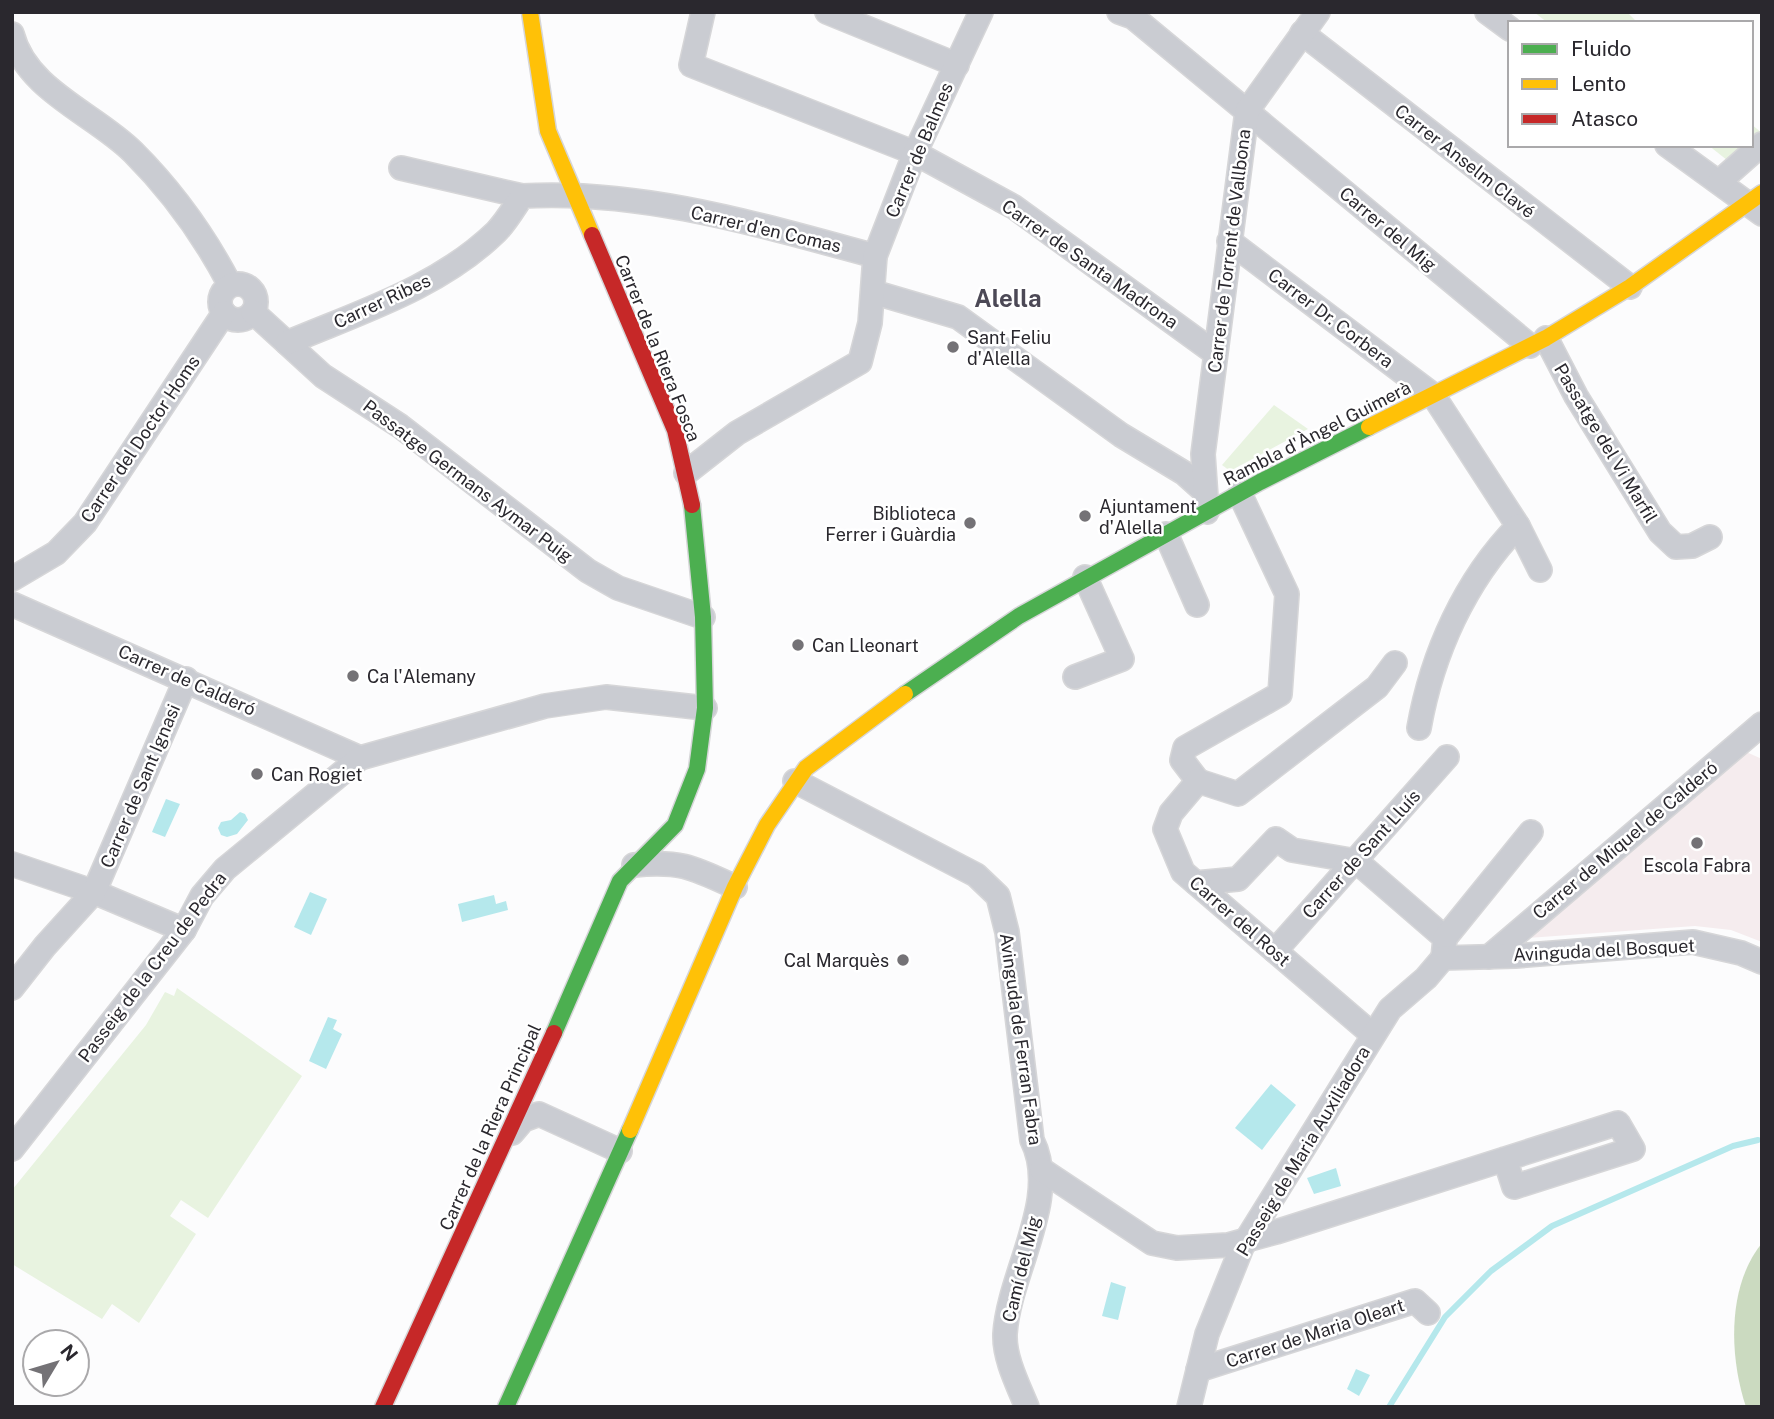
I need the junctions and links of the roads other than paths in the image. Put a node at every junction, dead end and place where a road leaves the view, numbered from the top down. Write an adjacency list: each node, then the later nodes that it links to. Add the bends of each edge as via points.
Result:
1 (530, 12): 18 (main road, Carrer de la Riera Fosca, via 548,131)
2 (703, 12): 15 (street, Carrer de Santa Madrona, via 691,65)
3 (827, 12): 11 (street)
4 (981, 12): 11 (street, Carrer de Balmes)
5 (1119, 12): 12 (street, Carrer del Mig, via 1133,17)
6 (1318, 12): 9 (street, Carrer de Torrent de Vallbona)
7 (1487, 12): 8 (street)
8 (1508, 28)
9 (1302, 33): 12 (street, Carrer de Torrent de Vallbona); 24 (street, Carrer Anselm Clavé)
10 (12, 34): 23 (street, via 15,46 45,84 132,150 216,258)
11 (957, 65): 15 (street, Carrer de Balmes)
12 (1247, 111): 21 (street, Carrer de Torrent de Vallbona); 29 (street, Carrer del Mig)
13 (1762, 144): 17 (street)
14 (1670, 147): 17 (street)
15 (915, 153): 22 (street, Carrer de Balmes); 30 (street, Carrer de Santa Madrona, via 1014,207)
16 (401, 168): 19 (street)
17 (1719, 182): 20 (street)
18 (574, 193): 19 (street); 22 (street, Carrer d'en Comas, via 722,215); 32 (main road, Carrer de la Riera Fosca, via 675,430)
19 (522, 197): 28 (street, Carrer Ribes, via 498,230 417,289)
20 (1757, 204): 24 (main road, Rambla d'Àngel Guimerà)
21 (1229, 241): 30 (street, Carrer de Torrent de Vallbona); 31 (street, Carrer Dr. Corbera)
22 (875, 256): 25 (street, Carrer de Balmes)
23 (230, 285): 26 (street, via 239,283 255,293); 27 (street, via 220,298)
24 (1630, 287): 29 (main road, Rambla d'Àngel Guimerà)
25 (873, 292): 32 (street, Carrer de Balmes, via 860,362 737,433); 34 (street, via 958,317 1121,435 1184,473)
26 (254, 312): 27 (street, via 239,320); 28 (street, Passatge Germans Aymar Puig)
27 (224, 313): 39 (street, Carrer del Doctor Homs, via 85,523 56,552)
28 (287, 342): 44 (street, Passatge Germans Aymar Puig, via 323,376 400,426 588,571 618,588)
29 (1538, 342): 31 (main road, Rambla d'Àngel Guimerà); 37 (street, Passatge del Vi Marfil, via 1660,532 1676,547 1692,546)
30 (1215, 354): 34 (street, Carrer de Torrent de Vallbona, via 1203,454)
31 (1433, 395): 33 (main road, Rambla d'Àngel Guimerà); 35 (street, Carrer Dr. Corbera)
32 (686, 473): 44 (main road, Carrer de la Riera Fosca)
33 (1240, 494): 34 (main road, Rambla d'Àngel Guimerà); 54 (street, via 1287,594 1280,694 1185,748 1182,760)
34 (1205, 501): 36 (main road, Rambla d'Àngel Guimerà)
35 (1518, 526): 38 (street, Carrer Dr. Corbera); 50 (street, via 1492,552 1466,593 1434,667)
36 (1166, 534): 40 (main road, Rambla d'Àngel Guimerà); 42 (street)
37 (1710, 537)
38 (1540, 570)
39 (20, 576): 43 (street)
40 (1085, 577): 46 (street, via 1122,659); 53 (main road, Rambla d'Àngel Guimerà, via 1019,616 870,720)
41 (12, 604): 43 (street, Carrer de Calderó)
42 (1197, 605)
43 (35, 614): 47 (street, Carrer de Calderó)
44 (703, 617): 48 (main road, Carrer de la Riera Fosca)
45 (1395, 663): 54 (street, via 1377,687 1238,794)
46 (1075, 677)
47 (186, 679): 52 (street, Carrer de Calderó); 63 (street, Carrer de Sant Ignasi)
48 (705, 708): 52 (street, Passeig de la Creu de Pedra, via 606,697 557,704); 55 (main road, Carrer de la Riera Fosca, via 697,769)
49 (1762, 724): 67 (street, Carrer de Miquel de Calderó)
50 (1419, 728)
51 (1447, 757): 57 (street, Carrer de Sant Lluís)
52 (360, 758): 64 (street, Passeig de la Creu de Pedra, via 225,869 202,896)
53 (795, 781): 62 (main road, Rambla d'Àngel Guimerà, via 766,825); 77 (street, Avinguda de Ferran Fabra, via 976,875 998,896 1007,932 1032,1140)
54 (1198, 782): 61 (street, Carrer del Rost, via 1171,813 1165,829 1183,872)
55 (675, 825): 59 (main road, Carrer de la Riera Principal); 60 (street, via 677,850)
56 (1531, 832): 65 (street, Passeig de Maria Auxiliadora)
57 (1356, 861): 61 (street, via 1292,850 1276,839 1238,879); 65 (street); 66 (street, Carrer de Sant Lluís)
58 (12, 864): 63 (street)
59 (634, 865): 60 (street); 71 (main road, Carrer de la Riera Principal, via 620,881)
60 (689, 865): 62 (street)
61 (1196, 883): 66 (street, Carrer del Rost)
62 (736, 887): 75 (main road, Rambla d'Àngel Guimerà)
63 (94, 892): 64 (street); 69 (street, Carrer de Sant Ignasi)
64 (184, 930): 74 (street, Passeig de la Creu de Pedra)
65 (1444, 948): 67 (street, Avinguda del Bosquet); 70 (street, Passeig de Maria Auxiliadora, via 1426,978 1390,1009)
66 (1275, 951): 70 (street, Carrer del Rost)
67 (1489, 957): 68 (street, Avinguda del Bosquet, via 1693,942)
68 (1762, 962)
69 (12, 988)
70 (1373, 1035): 78 (street, Passeig de Maria Auxiliadora)
71 (537, 1072): 72 (street); 73 (main road, Carrer de la Riera Principal)
72 (540, 1114): 73 (street, via 523,1120); 75 (street)
73 (506, 1140): 81 (main road, Carrer de la Riera Principal)
74 (12, 1149)
75 (620, 1151): 82 (main road, Rambla d'Àngel Guimerà)
76 (1505, 1159): 76 (street, Avinguda de Ferran Fabra, via 1618,1123 1633,1149 1514,1187); 78 (street, Avinguda de Ferran Fabra)
77 (1042, 1170): 78 (street, Avinguda de Ferran Fabra, via 1152,1242 1177,1248); 83 (street, Camí del Mig, via 1041,1194 1018,1269 1005,1336)
78 (1245, 1240): 80 (street, Passeig de Maria Auxiliadora, via 1207,1334)
79 (1428, 1313): 80 (street, Carrer de Maria Oleart, via 1415,1301)
80 (1198, 1370): 84 (street, Passeig de Maria Auxiliadora)
81 (383, 1407)
82 (506, 1407)
83 (1027, 1407)
84 (1189, 1407)

